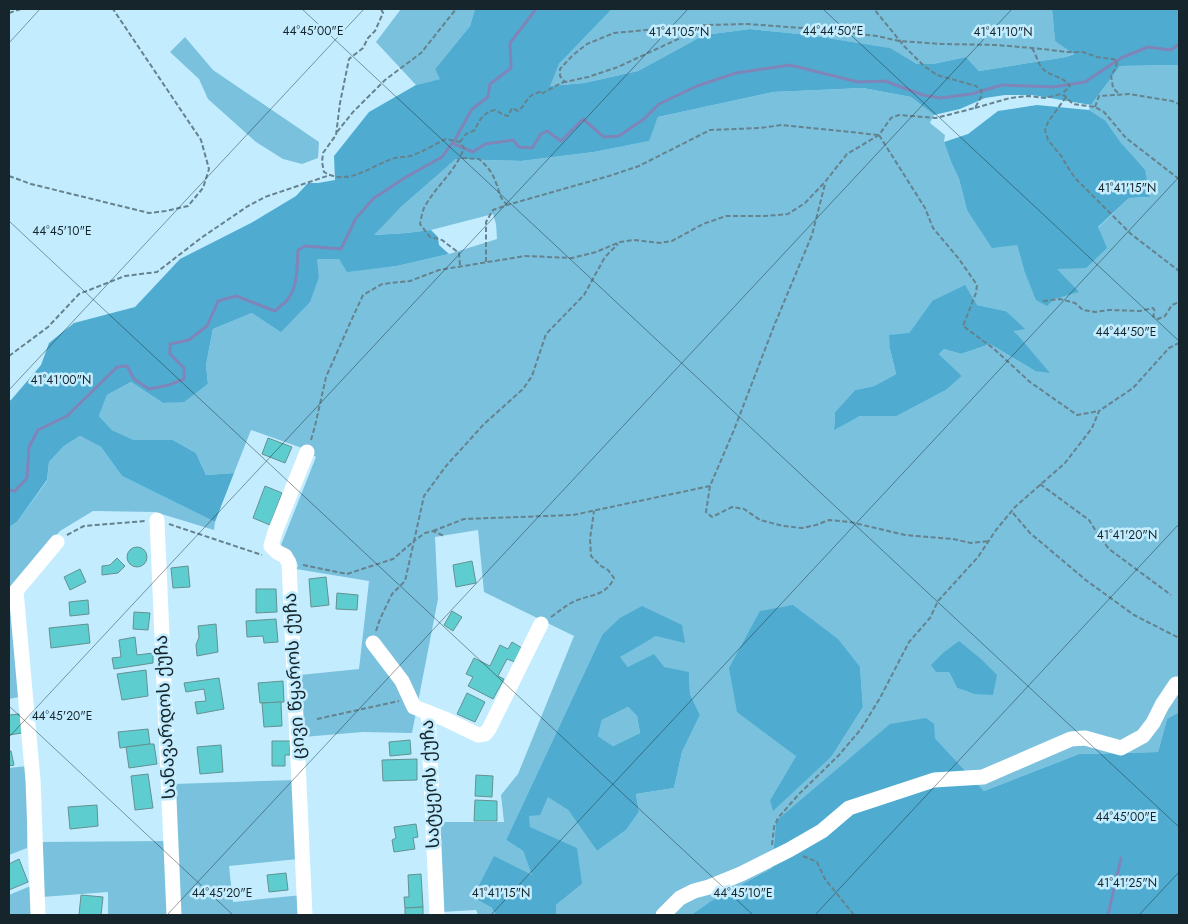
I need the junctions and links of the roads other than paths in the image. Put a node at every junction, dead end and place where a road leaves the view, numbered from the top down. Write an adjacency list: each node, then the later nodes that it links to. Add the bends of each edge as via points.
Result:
1 (307, 452): 10 (street, ცივი წყაროს ქუჩა, via 271,546 286,556 289,563)
2 (156, 520): 9 (street, სანავარდოს ქუჩა)
3 (57, 542): 8 (street, via 16,591 34,780)
4 (541, 624): 7 (street, via 485,734 478,735)
5 (373, 643): 7 (street, სატყეოს ქუჩა)
6 (1176, 684): 12 (street, via 1143,736 1121,748 1085,738 1071,739 983,777 934,780 849,808 822,831 767,862 680,898)
7 (421, 709): 11 (street, სატყეოს ქუჩა)
8 (38, 915)
9 (174, 915)
10 (305, 915)
11 (437, 915)
12 (663, 915)

